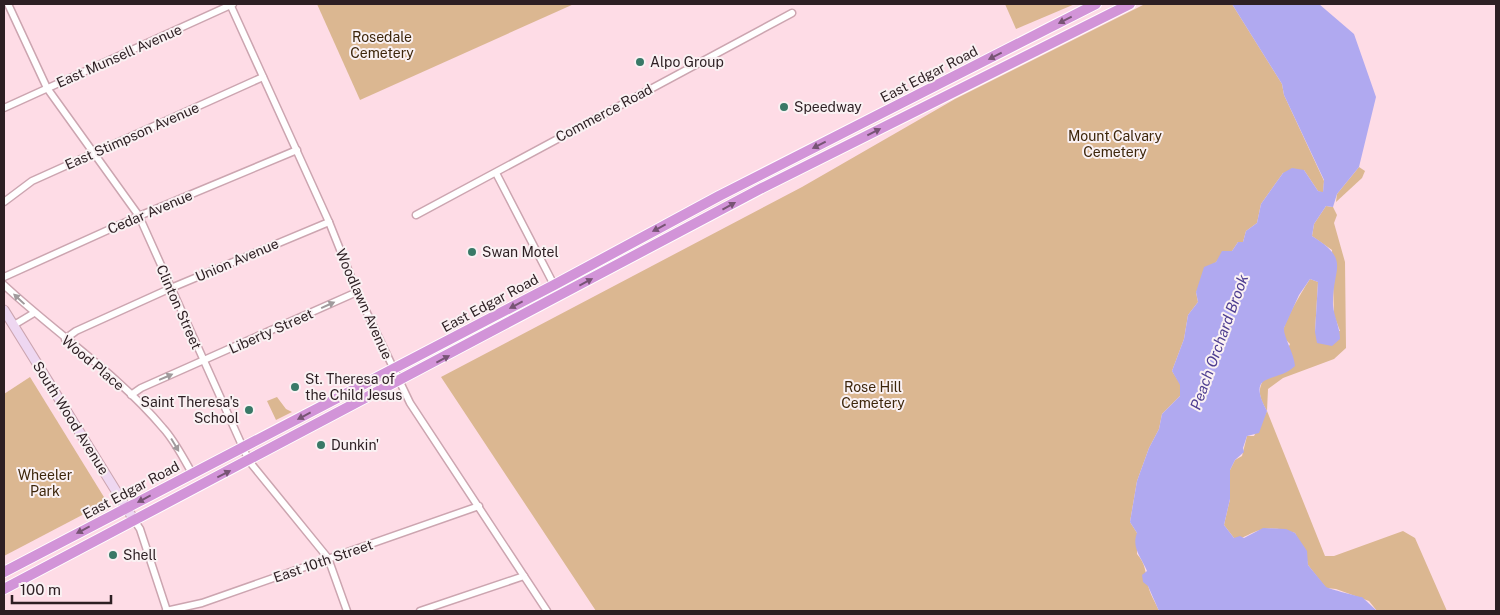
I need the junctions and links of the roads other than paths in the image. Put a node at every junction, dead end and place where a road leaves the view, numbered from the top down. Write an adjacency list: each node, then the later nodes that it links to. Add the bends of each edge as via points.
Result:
1 (8, 4): 7 (street, Clinton Street)
2 (232, 4): 6 (street, Woodlawn Avenue); 7 (street, East Munsell Avenue)
3 (1130, 4): 27 (highway, East Edgar Road, one-way to 3, via 762,188)
4 (1095, 5): 18 (highway, East Edgar Road, one-way to 18, via 719,196)
5 (792, 13): 11 (street, Commerce Road)
6 (263, 77): 9 (street, Woodlawn Avenue); 10 (street, East Stimpson Avenue)
7 (47, 88): 8 (street, East Munsell Avenue); 10 (street, Clinton Street)
8 (4, 108)
9 (297, 150): 14 (street, Cedar Avenue); 15 (street, Woodlawn Avenue)
10 (93, 154): 12 (street, East Stimpson Avenue, via 32,182); 14 (street, Clinton Street)
11 (496, 173): 13 (street, Commerce Road); 18 (street)
12 (4, 202)
13 (416, 215)
14 (139, 216): 16 (street, Cedar Avenue); 19 (street, Clinton Street)
15 (329, 222): 19 (street, Union Avenue); 20 (street, Woodlawn Avenue)
16 (4, 277)
17 (4, 285): 22 (street, Wood Place, one-way to 17)
18 (554, 285): 26 (highway, East Edgar Road, one-way to 26)
19 (171, 288): 24 (street, Union Avenue); 25 (street, Clinton Street)
20 (357, 292): 25 (street, Liberty Street, one-way to 20); 26 (street, Woodlawn Avenue)
21 (4, 310): 23 (main road, South Wood Avenue)
22 (34, 313): 23 (street); 24 (street, Wood Place)
23 (14, 326): 33 (main road, South Wood Avenue)
24 (65, 339): 28 (street, Wood Place)
25 (204, 361): 28 (street, Liberty Street, one-way to 25); 29 (street, Clinton Street)
26 (393, 369): 27 (street, Woodlawn Avenue); 29 (highway, East Edgar Road, one-way to 29)
27 (400, 382): 30 (highway, East Edgar Road); 32 (street, Woodlawn Avenue, via 410,403)
28 (130, 395): 31 (street, Wood Place, one-way to 31, via 166,431)
29 (242, 448): 30 (street, Clinton Street); 31 (highway, East Edgar Road)
30 (249, 461): 34 (highway, East Edgar Road, one-way to 30); 35 (street, Clinton Street)
31 (192, 473): 33 (highway, East Edgar Road, one-way to 33)
32 (478, 506): 35 (street, East 10th Street); 37 (street, Woodlawn Avenue)
33 (126, 508): 34 (main road, South Wood Avenue); 36 (highway, East Edgar Road, one-way to 36)
34 (134, 520): 38 (highway, East Edgar Road); 39 (street, South Wood Avenue, via 140,529)
35 (328, 559): 39 (street, East 10th Street, via 202,603); 40 (street, Clinton Street)
36 (4, 572)
37 (524, 576): 41 (street); 42 (street, Woodlawn Avenue)
38 (4, 589)
39 (166, 611)
40 (347, 611)
41 (420, 611)
42 (547, 611)

